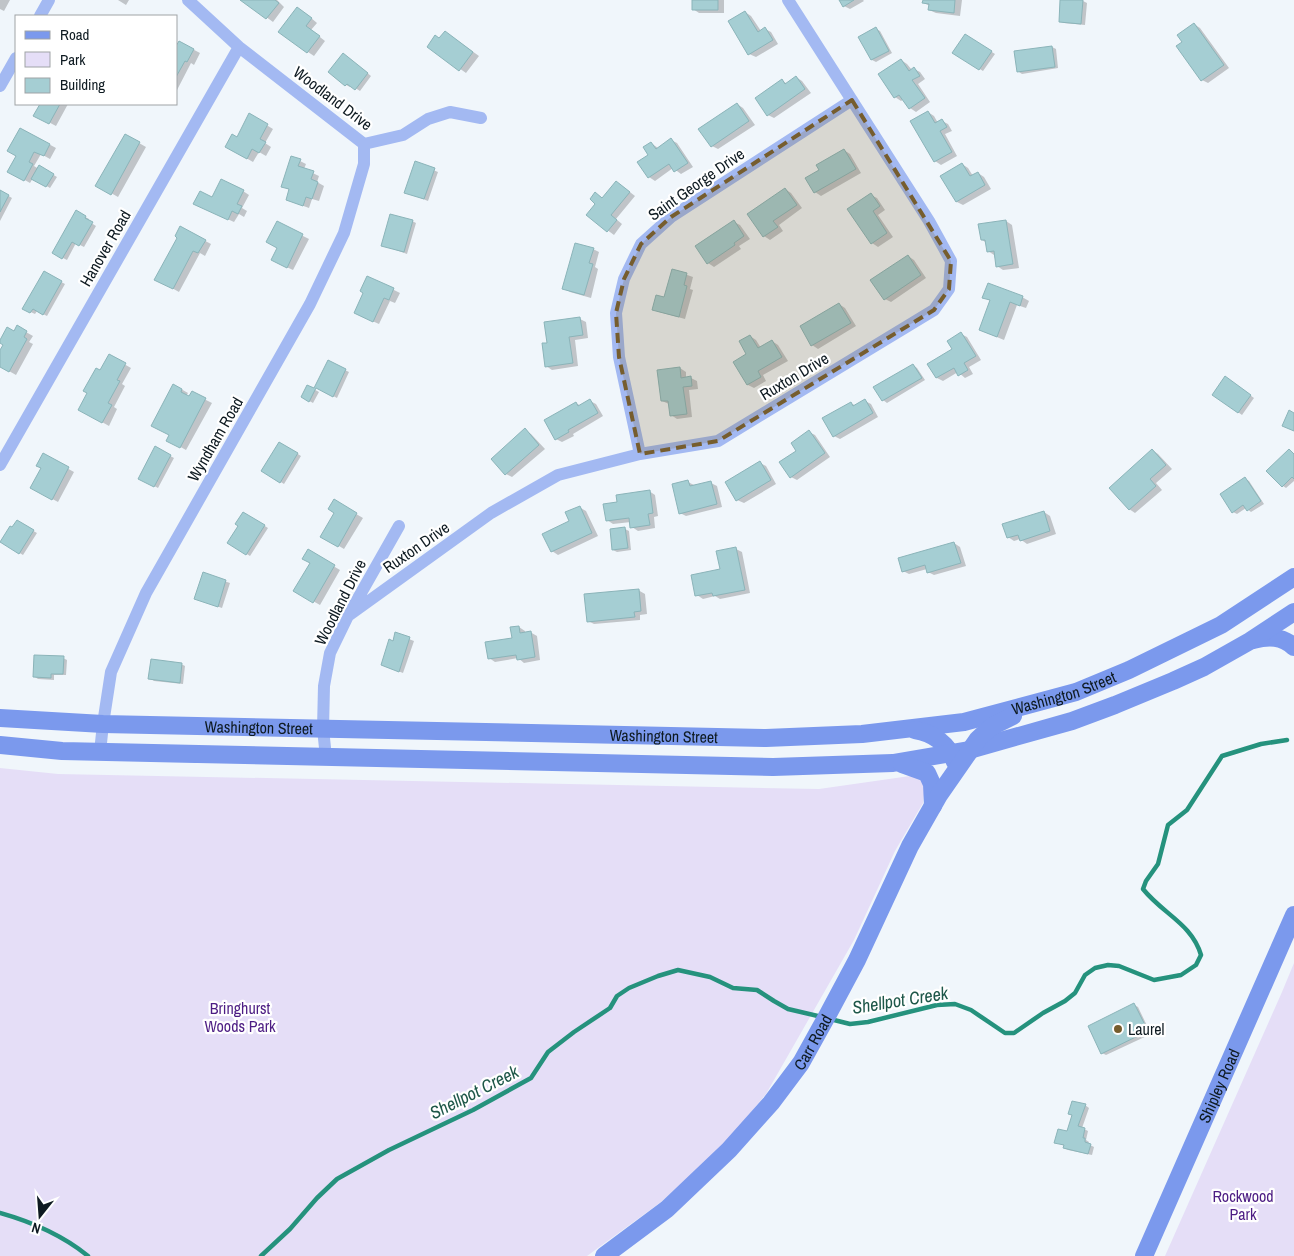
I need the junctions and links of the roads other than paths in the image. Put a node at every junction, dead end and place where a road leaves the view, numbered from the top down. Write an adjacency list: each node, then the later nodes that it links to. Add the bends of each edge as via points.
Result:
1 (49, 0): 4 (street)
2 (188, 0): 5 (street, Woodland Drive)
3 (788, 0): 8 (street, Ruxton Drive)
4 (41, 15)
5 (239, 47): 10 (street, Woodland Drive); 12 (street, Hanover Road)
6 (15, 60): 7 (street)
7 (0, 86)
8 (852, 100): 11 (street, Saint George Drive, via 671,217 641,244 624,280 616,313 619,357); 11 (street, Ruxton Drive, via 929,221 950,261 949,289 934,310 718,441)
9 (481, 118): 10 (street, Woodland Drive, via 450,112 428,119 403,135)
10 (364, 144): 21 (street, Wyndham Road, via 364,164 344,233 310,304 146,593 111,672)
11 (640, 454): 16 (street, Ruxton Drive, via 558,475 491,514)
12 (0, 466)
13 (399, 526): 16 (street, Woodland Drive)
14 (1294, 577): 19 (main road, Washington Street, via 1221,625)
15 (1294, 612): 17 (main road, Washington Street)
16 (348, 616): 22 (street, Woodland Drive, via 330,654 324,686)
17 (1250, 641): 18 (main road, via 1274,637); 25 (main road, Washington Street, via 1196,670 1115,705)
18 (1294, 647)
19 (1076, 692): 23 (main road, Washington Street, via 964,722); 25 (main road, Carr Road, via 1007,718 991,727)
20 (0, 718): 21 (main road, Washington Street)
21 (103, 724): 22 (main road, Washington Street); 26 (street, Wyndham Road)
22 (323, 729): 23 (main road, Washington Street, via 766,738); 28 (street, Woodland Drive)
23 (906, 729): 27 (main road, via 926,732)
24 (0, 745): 26 (main road, Washington Street)
25 (969, 750): 27 (main road, Washington Street); 30 (main road, Carr Road)
26 (100, 752): 28 (main road, Washington Street)
27 (951, 754): 29 (main road, Washington Street); 30 (main road)
28 (326, 757): 29 (main road, Washington Street, via 773,767)
29 (893, 763): 31 (main road, via 906,764 927,773 932,784)
30 (955, 772): 31 (main road, Carr Road)
31 (933, 807): 33 (main road, Carr Road, via 910,846 826,1018 783,1087 729,1150 667,1209)
32 (1294, 915): 34 (main road, Shipley Road)
33 (604, 1256)
34 (1144, 1256)

